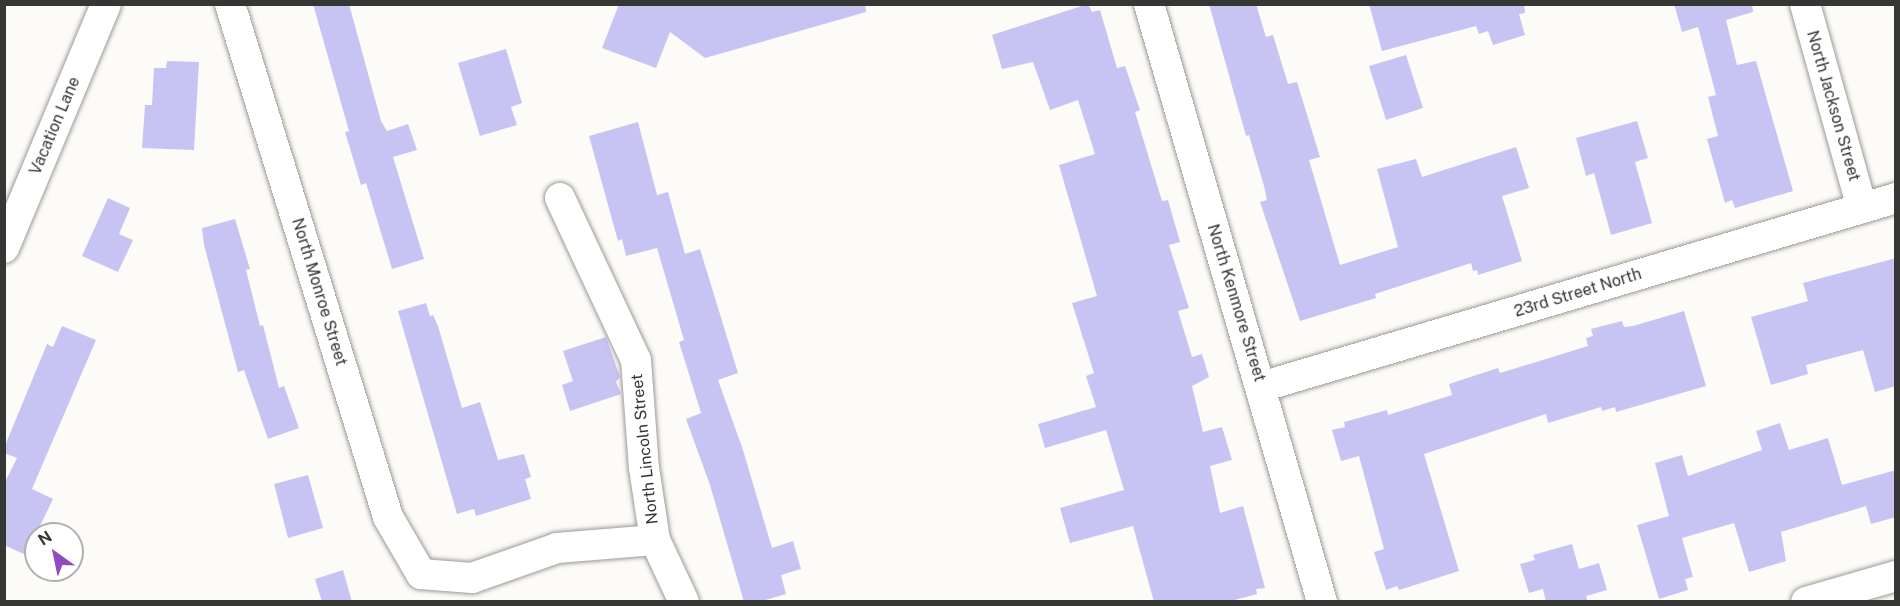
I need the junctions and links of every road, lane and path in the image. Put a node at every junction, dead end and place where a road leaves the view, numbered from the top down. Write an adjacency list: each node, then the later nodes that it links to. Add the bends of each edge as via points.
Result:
1 (106, 4): 8 (street, Vacation Lane)
2 (230, 4): 10 (street, North Monroe Street, via 388,517 421,574 472,578 558,548)
3 (1149, 4): 9 (street, North Kenmore Street)
4 (1805, 4): 7 (street, North Jackson Street)
5 (560, 198): 10 (street, North Lincoln Street, via 636,360 644,468)
6 (1896, 198): 7 (street, 23rd Street North)
7 (1862, 208): 9 (street, 23rd Street North)
8 (4, 248)
9 (1261, 387): 13 (street, North Kenmore Street)
10 (655, 540): 12 (street, North Lincoln Street)
11 (1896, 576): 14 (street)
12 (684, 602)
13 (1322, 602)
14 (1806, 602)

